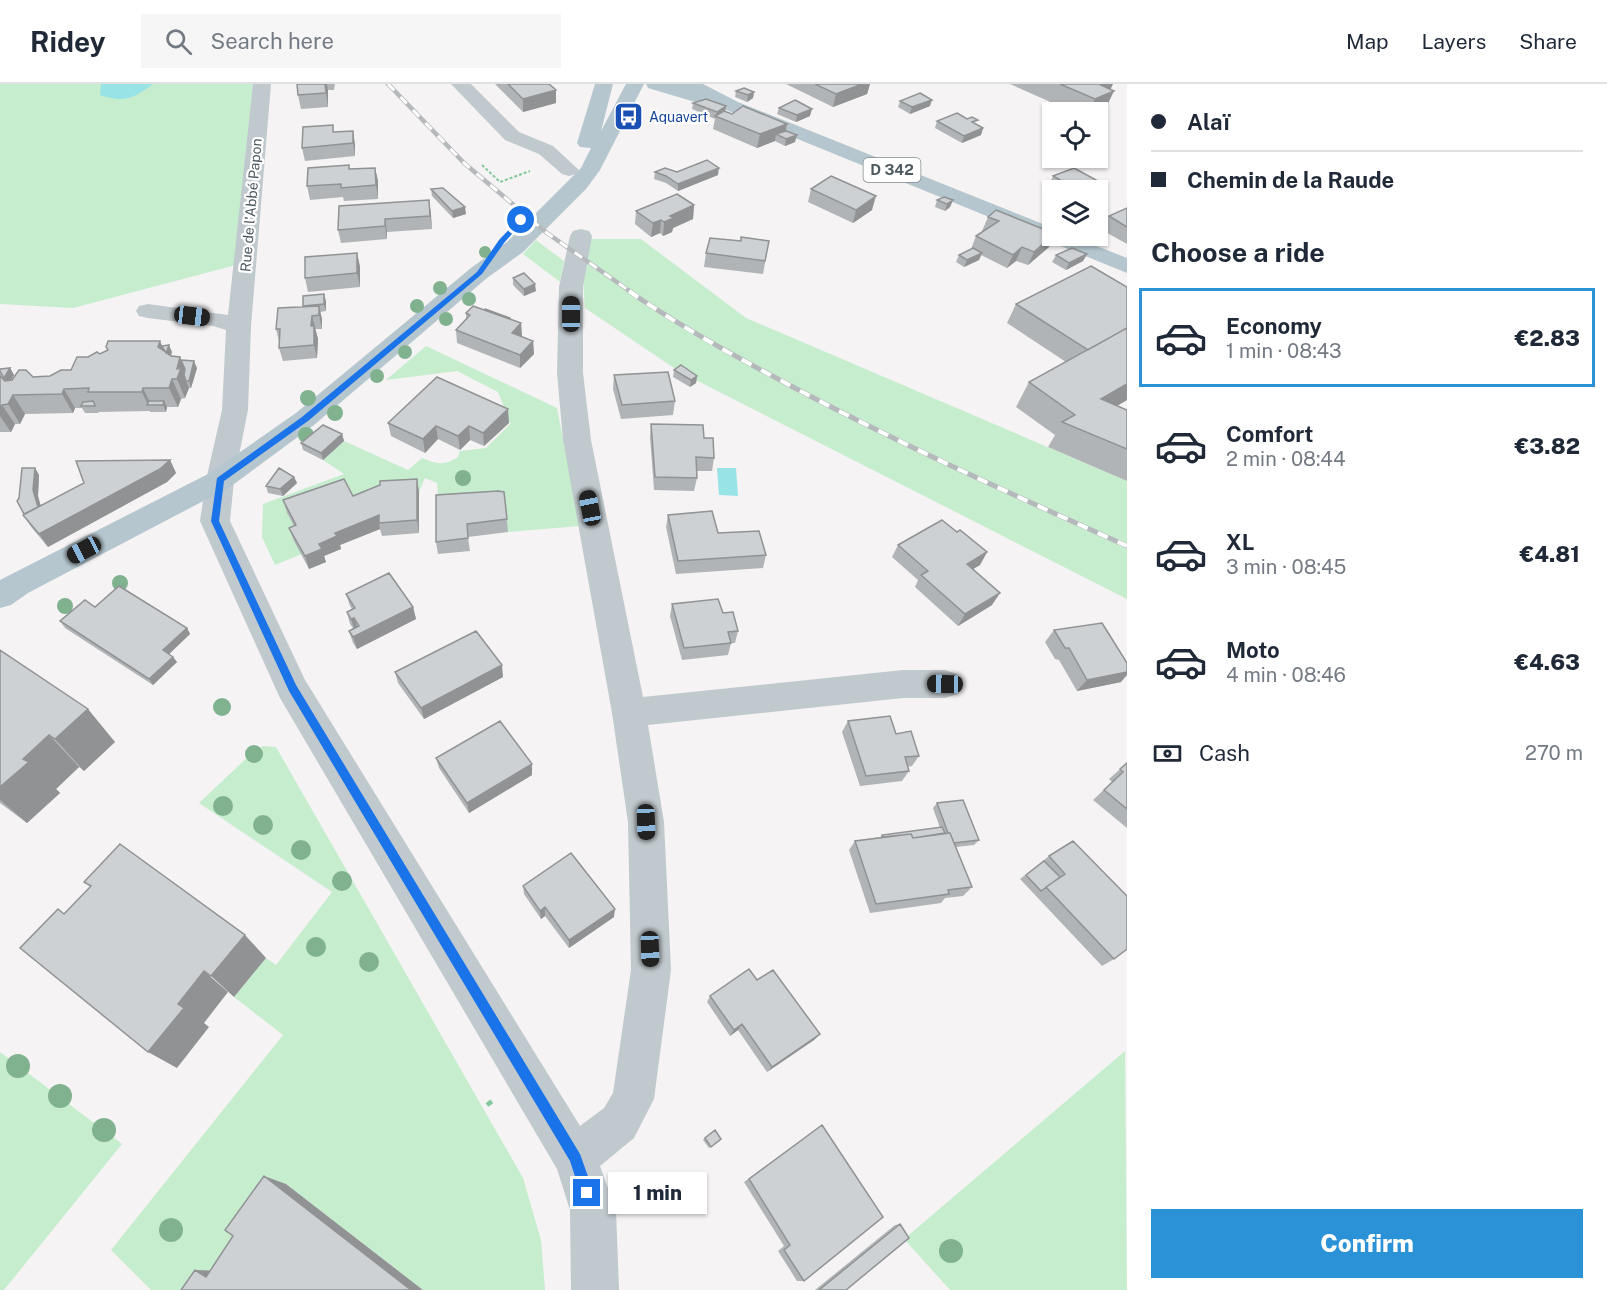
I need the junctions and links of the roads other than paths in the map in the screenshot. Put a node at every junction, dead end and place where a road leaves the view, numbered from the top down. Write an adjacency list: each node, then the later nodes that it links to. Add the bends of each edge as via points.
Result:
1 (262, 84): 13 (street, Rue de l'Abbé Papon)
2 (460, 84): 8 (street, via 512,136 546,150)
3 (604, 84): 8 (main road, via 585,150)
4 (635, 84): 11 (main road, via 590,170 515,247)
5 (655, 84): 7 (main road, D 342)
6 (688, 84): 7 (main road, D 342)
7 (731, 106): 10 (main road, D 342)
8 (569, 170): 11 (main road, via 508,235)
9 (581, 236): 17 (street, via 571,287 570,374 578,440)
10 (1127, 266)
11 (479, 273): 14 (main road, via 305,419)
12 (148, 310): 13 (street)
13 (239, 326): 14 (street, Rue de l'Abbé Papon, via 235,410)
14 (220, 480): 15 (main road); 18 (street, Rue de l'Abbé Papon, via 215,521 292,688)
15 (0, 596)
16 (945, 684): 17 (street, via 903,684)
17 (629, 713): 18 (street, via 646,822 651,970 633,1098 619,1123)
18 (575, 1158): 19 (street, Rue de l'Abbé Papon, via 593,1210)
19 (595, 1290)

